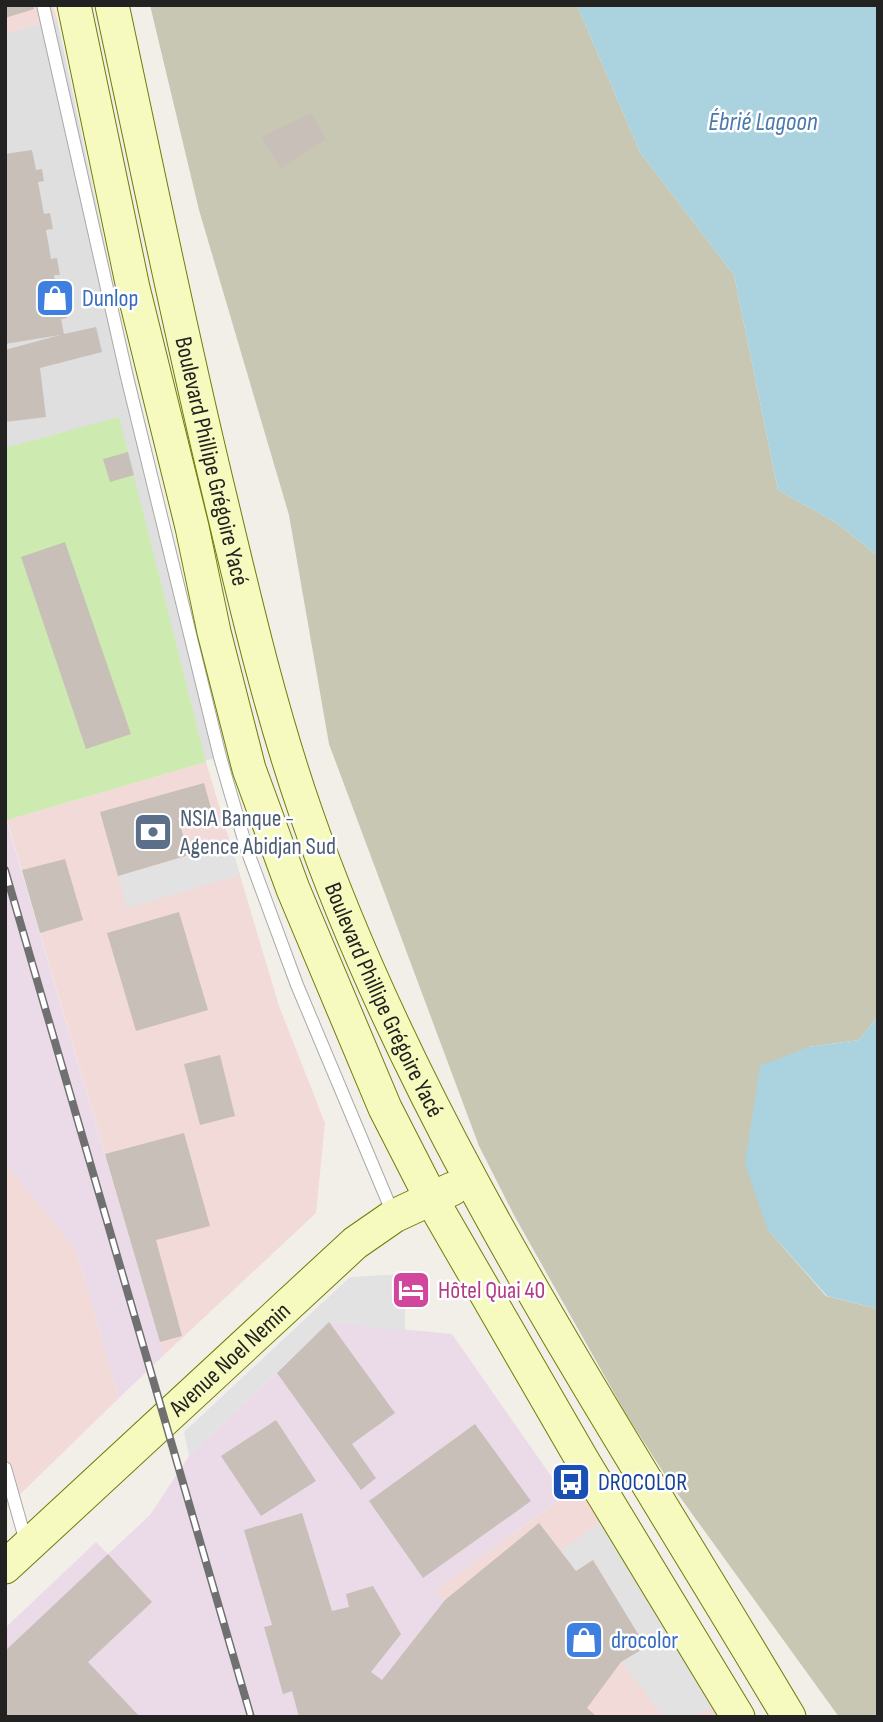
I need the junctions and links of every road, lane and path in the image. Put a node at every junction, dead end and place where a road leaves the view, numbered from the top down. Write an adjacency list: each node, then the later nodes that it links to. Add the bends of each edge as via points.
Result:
1 (43, 5): 6 (lane, via 220,757 297,985)
2 (74, 5): 5 (main road, Boulevard Phillipe Grégoire Yacé, via 133,288 249,769 293,889 365,1060)
3 (112, 5): 4 (main road, Boulevard Phillipe Grégoire Yacé, via 256,650 306,813 412,1066)
4 (472, 1178): 5 (main road, Avenue Noel Nemin); 10 (main road, Boulevard Phillipe Grégoire Yacé, via 658,1504)
5 (432, 1200): 6 (main road, Avenue Noel Nemin); 9 (main road, Boulevard Phillipe Grégoire Yacé)
6 (394, 1216): 8 (main road, Avenue Noel Nemin, via 355,1243)
7 (5, 1468): 8 (lane)
8 (16, 1557)
9 (738, 1717)
10 (789, 1717)

